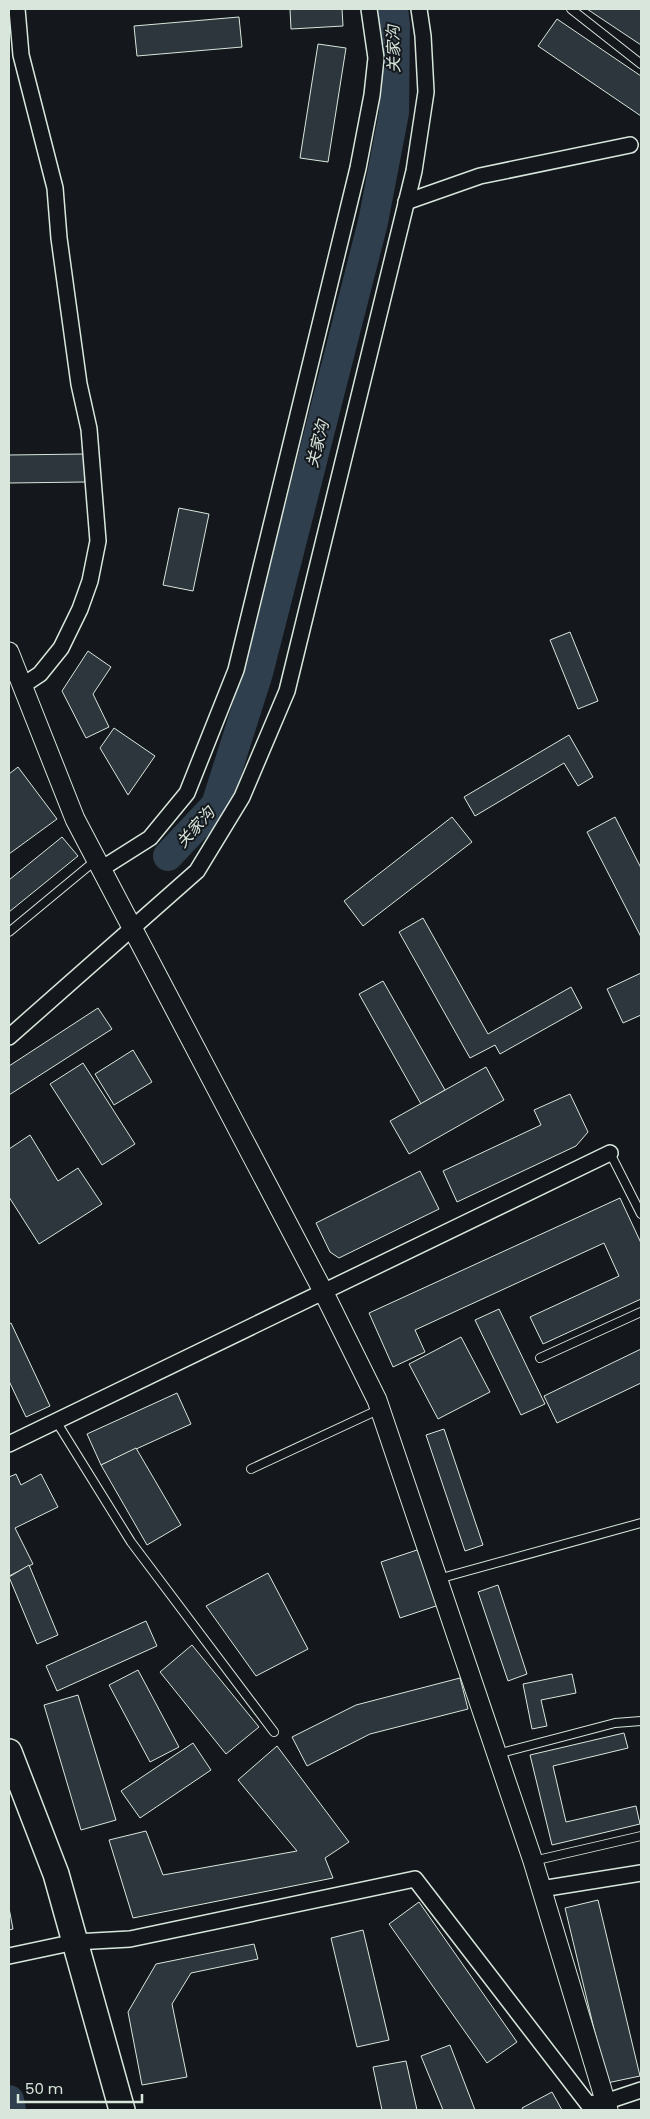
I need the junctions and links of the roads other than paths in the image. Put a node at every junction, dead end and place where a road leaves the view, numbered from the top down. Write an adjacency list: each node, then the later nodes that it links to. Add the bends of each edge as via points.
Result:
1 (17, 9): 8 (street, via 21,55 55,188 79,384 89,429 98,541 90,581 61,648 40,674)
2 (369, 9): 9 (street, via 376,58 358,168 236,670 187,793 150,838)
3 (419, 9): 7 (street, via 426,92)
4 (570, 9): 5 (lane)
5 (641, 64)
6 (633, 143): 7 (street, via 480,176)
7 (406, 202): 10 (street, via 287,692 242,797 197,871)
8 (14, 669): 9 (street, via 75,819)
9 (99, 865): 10 (street); 11 (lane)
10 (132, 929): 12 (street); 15 (street)
11 (9, 932)
12 (9, 1037)
13 (610, 1152): 14 (lane); 15 (street)
14 (641, 1214)
15 (323, 1291): 18 (street); 19 (street)
16 (641, 1312): 17 (lane)
17 (540, 1358)
18 (380, 1409): 21 (lane); 23 (street)
19 (56, 1421): 20 (street); 25 (lane, via 132,1542)
20 (9, 1444)
21 (251, 1469)
22 (641, 1523): 23 (lane)
23 (438, 1579): 27 (street)
24 (641, 1720): 27 (lane, via 615,1723)
25 (274, 1732)
26 (9, 1752): 32 (highway, via 56,1874)
27 (497, 1754): 29 (street)
28 (641, 1836): 29 (lane)
29 (533, 1861): 31 (street)
30 (641, 1873): 31 (street)
31 (541, 1889): 35 (street)
32 (75, 1942): 33 (street); 35 (street, via 130,1939 415,1879 588,2104); 36 (highway)
33 (9, 1956)
34 (641, 2090): 35 (street)
35 (607, 2106)
36 (122, 2110)

